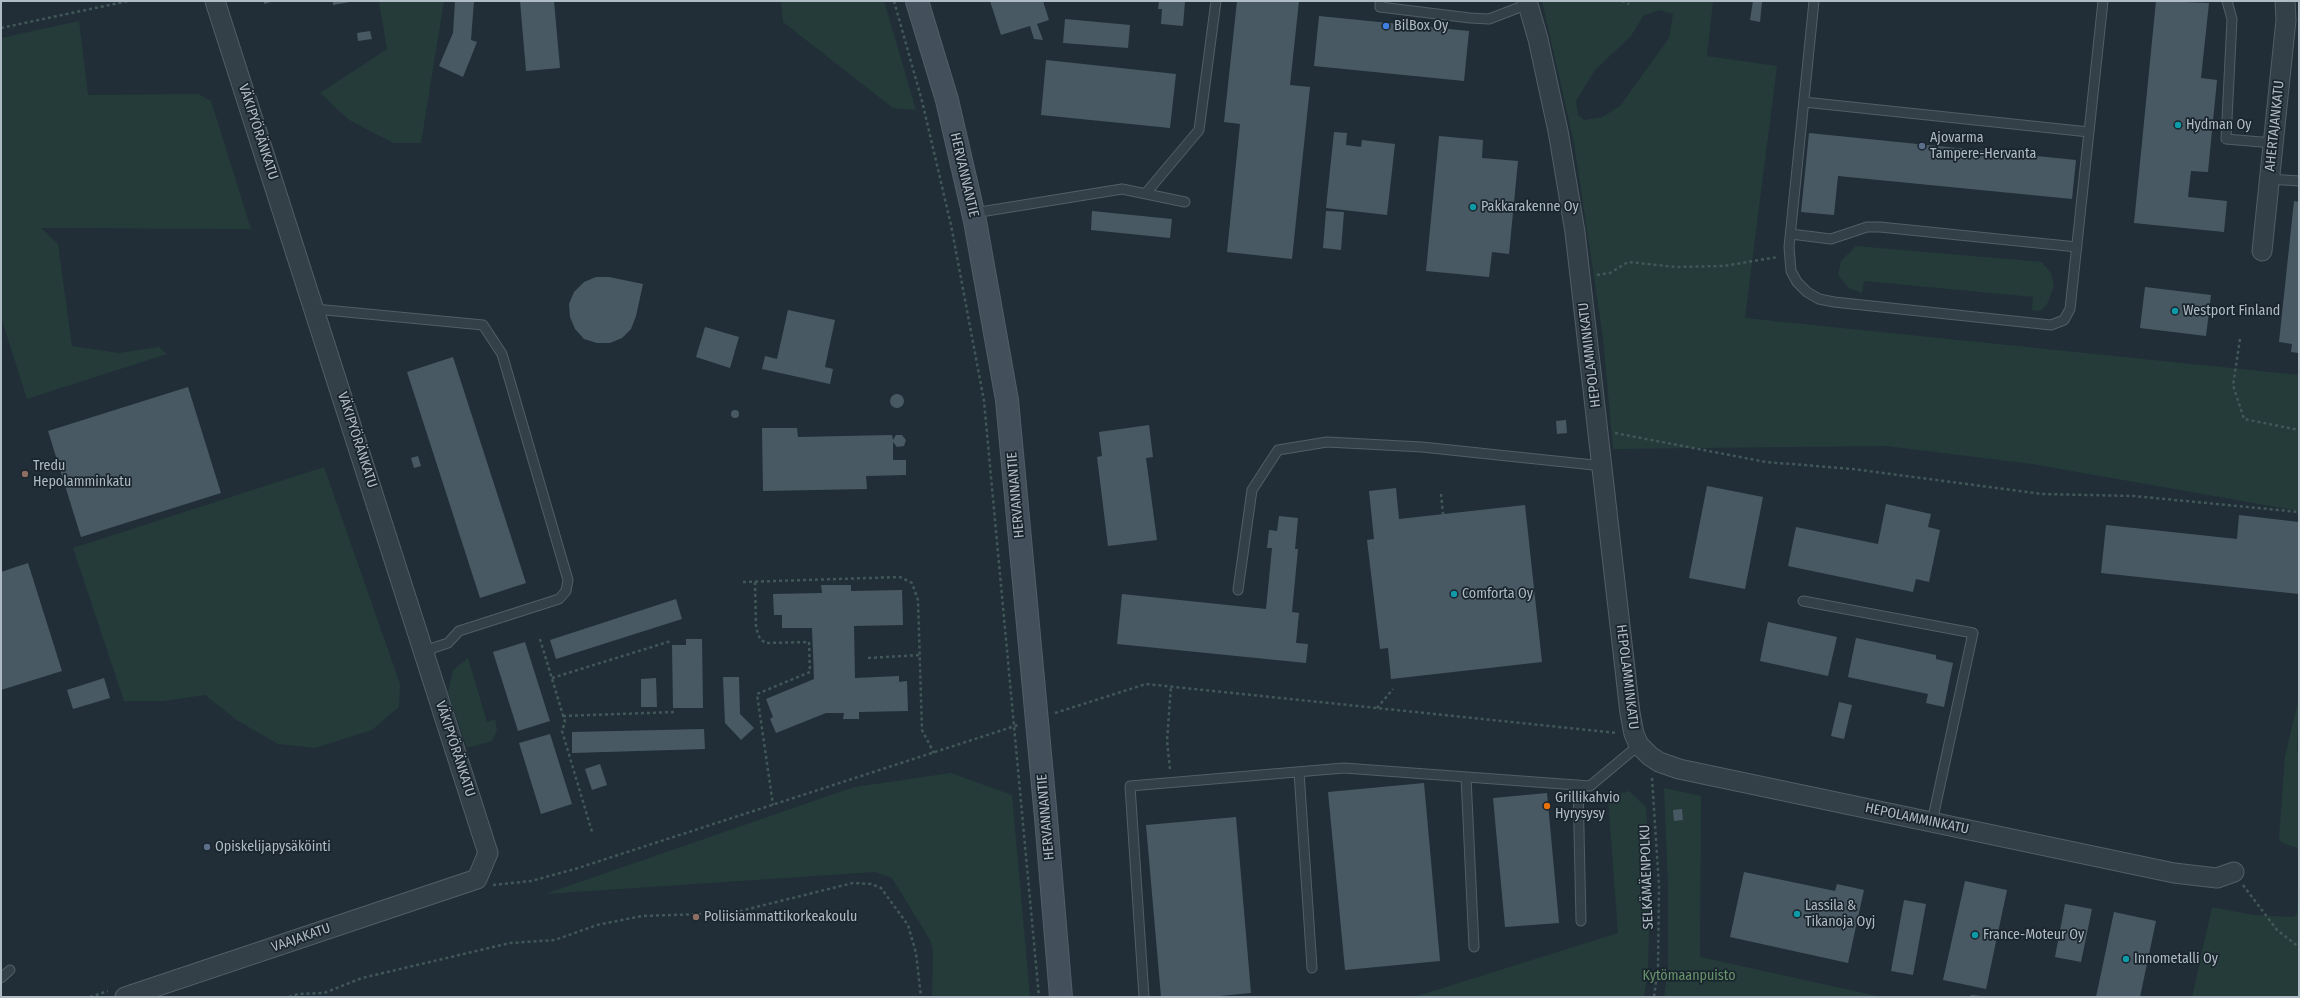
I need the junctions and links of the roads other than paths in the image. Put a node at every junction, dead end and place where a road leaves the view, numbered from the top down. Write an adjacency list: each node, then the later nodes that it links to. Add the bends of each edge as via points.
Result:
1 (215, 1): 21 (street, VÄKIPYÖRÄNKATU)
2 (917, 1): 17 (main road, HERVANNANTIE, via 947,100)
3 (1216, 1): 15 (lane, via 1199,130)
4 (1380, 1): 9 (lane, via 1380,8 1489,19)
5 (1814, 1): 10 (lane)
6 (2103, 1): 11 (lane)
7 (2227, 1): 12 (lane, via 2232,19 2226,139)
8 (2285, 1): 12 (street, AHERTAJANKATU, via 2286,20)
9 (1528, 2): 22 (street, HEPOLAMMINKATU, via 1558,131 1581,278)
10 (1804, 102): 11 (lane); 18 (lane)
11 (2089, 132): 19 (lane)
12 (2273, 143): 13 (street, AHERTAJANKATU)
13 (2270, 179): 14 (lane); 20 (street, AHERTAJANKATU)
14 (2299, 181)
15 (1146, 193): 16 (lane); 17 (lane, via 1122,188)
16 (1185, 202)
17 (974, 213): 39 (main road, HERVANNANTIE, via 1007,400)
18 (1791, 234): 19 (lane, via 1831,239 1868,227 1880,227); 19 (lane, via 1791,271 1797,282 1819,299 2051,325 2068,316)
19 (2077, 247)
20 (2262, 251)
21 (315, 309): 25 (street, VÄKIPYÖRÄNKATU); 25 (lane, via 483,324 502,354 568,580 566,591 559,599 459,631 448,643)
22 (1603, 466): 23 (lane, via 1422,447 1333,443 1278,450 1252,490); 26 (street, HEPOLAMMINKATU, via 1630,713 1634,734)
23 (1238, 590)
24 (1803, 601): 30 (lane, via 1973,633)
25 (424, 651): 32 (street, VÄKIPYÖRÄNKATU, via 488,853)
26 (1644, 750): 29 (lane, via 1590,786); 30 (street, HEPOLAMMINKATU, via 1659,762 1679,769)
27 (1299, 772): 28 (lane, via 1344,768); 35 (lane); 40 (lane, via 1130,786)
28 (1466, 777): 29 (lane); 34 (lane)
29 (1578, 785): 33 (lane)
30 (1932, 822): 31 (street, HEPOLAMMINKATU, via 2202,878 2217,878)
31 (2234, 872)
32 (477, 879): 38 (street, VAAJAKATU)
33 (1581, 921)
34 (1474, 947)
35 (1312, 968)
36 (10, 970): 37 (lane)
37 (1, 978)
38 (125, 997)
39 (1061, 997)
40 (1144, 997)

